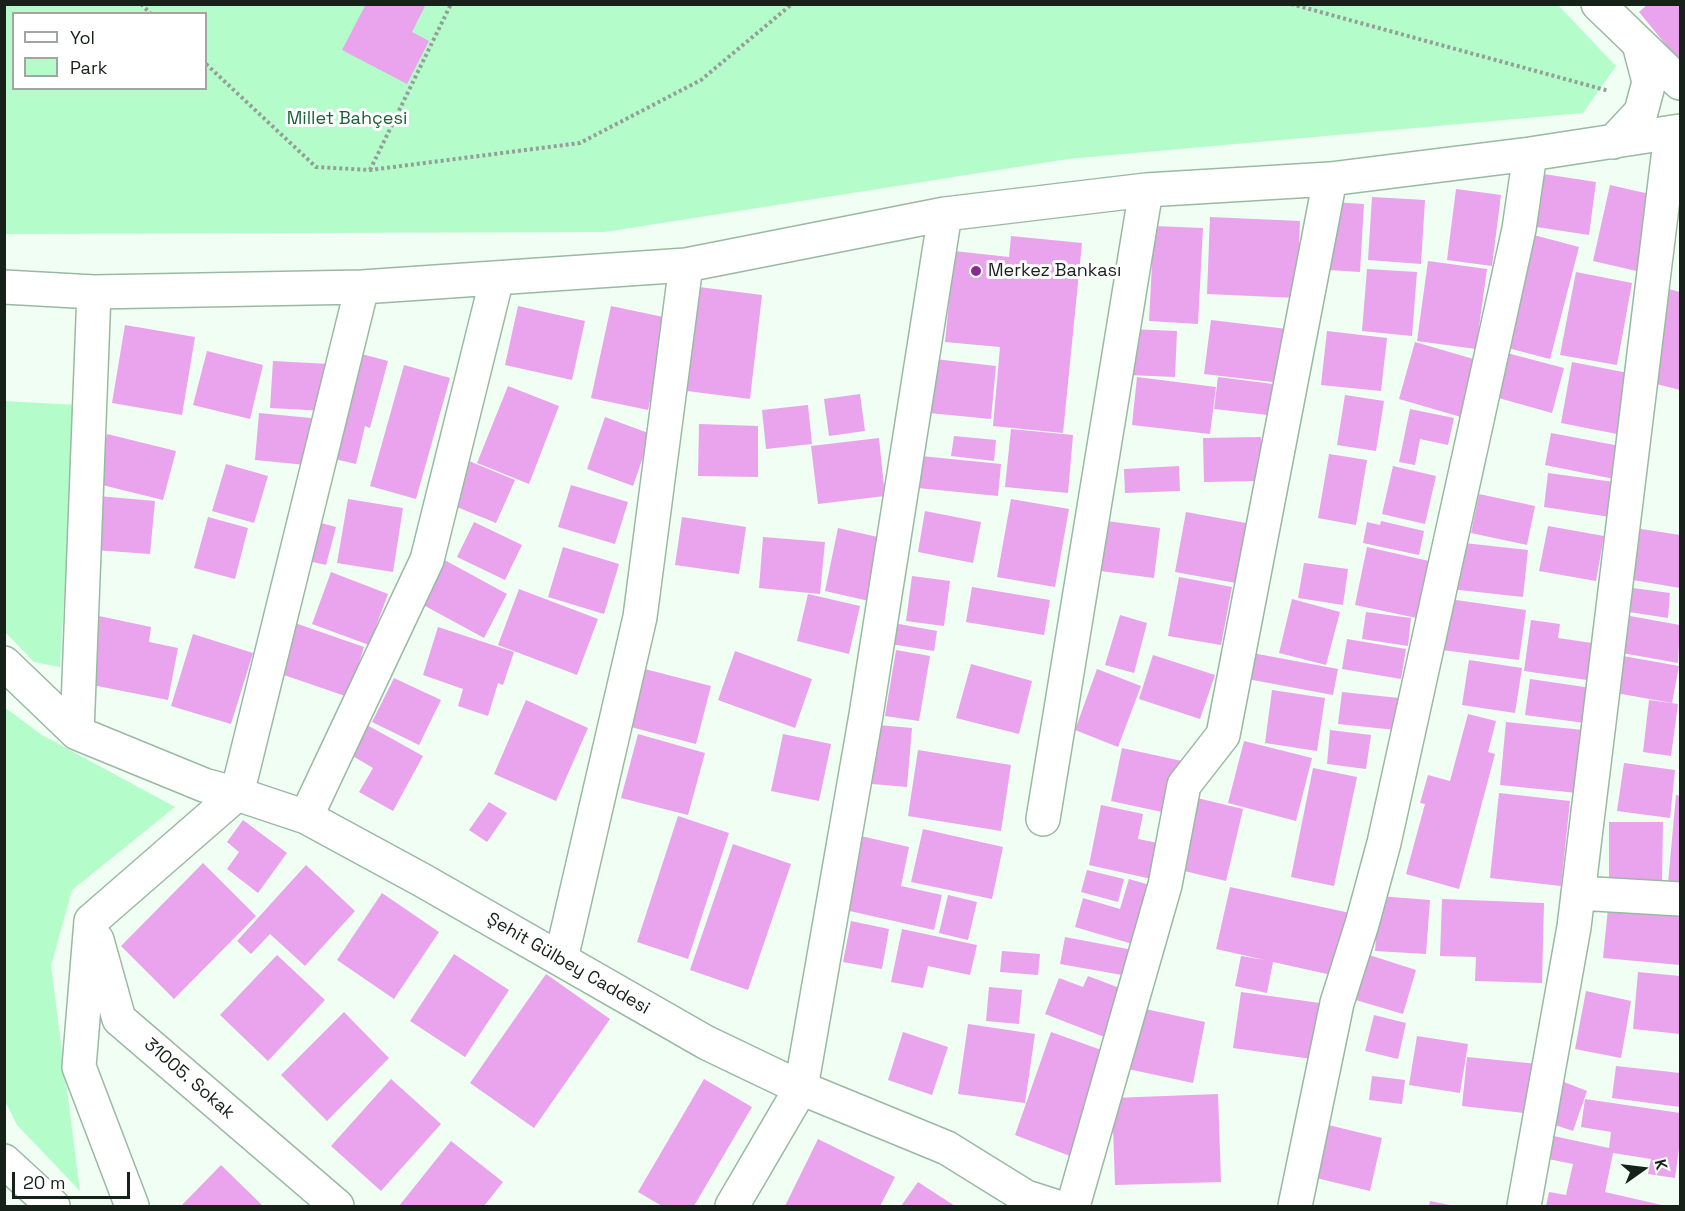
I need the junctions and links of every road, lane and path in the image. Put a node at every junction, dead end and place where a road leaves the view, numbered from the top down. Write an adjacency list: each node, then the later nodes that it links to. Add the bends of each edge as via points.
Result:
1 (451, 4): 12 (path)
2 (792, 4): 12 (path, via 701,80 580,143)
3 (1291, 4): 8 (path)
4 (1598, 4): 5 (street)
5 (1639, 44): 7 (street); 8 (street, via 1649,82)
6 (207, 65): 12 (path, via 316,166)
7 (1680, 84)
8 (1644, 101): 10 (street, via 1641,112)
9 (1676, 132): 10 (street); 26 (street)
10 (1613, 142): 11 (street)
11 (1530, 154): 13 (street); 38 (street, via 1517,240 1386,832 1338,1003)
12 (370, 170)
13 (1330, 179): 14 (street); 37 (street, via 1223,735 1184,785 1165,885)
14 (1146, 190): 15 (street); 25 (street)
15 (945, 214): 16 (street); 30 (street, via 868,703)
16 (686, 264): 17 (street); 29 (street, via 640,617)
17 (497, 278): 19 (street); 24 (street, via 427,560)
18 (4, 287): 20 (street)
19 (362, 287): 20 (street); 23 (street)
20 (94, 292): 22 (street)
21 (4, 663): 22 (street)
22 (77, 733): 23 (street, Şehit Gülbey Caddesi, via 204,785)
23 (237, 794): 24 (street, Şehit Gülbey Caddesi); 28 (street)
24 (306, 817): 29 (street, Şehit Gülbey Caddesi)
25 (1043, 819)
26 (1578, 893): 27 (street); 39 (street)
27 (1680, 899)
28 (91, 921): 33 (street, via 79,1067); 34 (street, 31005. Sokak, via 119,1019)
29 (561, 959): 30 (street, Şehit Gülbey Caddesi, via 707,1043)
30 (801, 1089): 35 (street); 36 (street, Şehit Gülbey Caddesi, via 946,1148 1026,1197)
31 (4, 1161): 32 (street)
32 (53, 1206)
33 (132, 1206)
34 (337, 1206)
35 (732, 1206)
36 (1054, 1206)
37 (1073, 1206)
38 (1295, 1206)
39 (1524, 1206)

